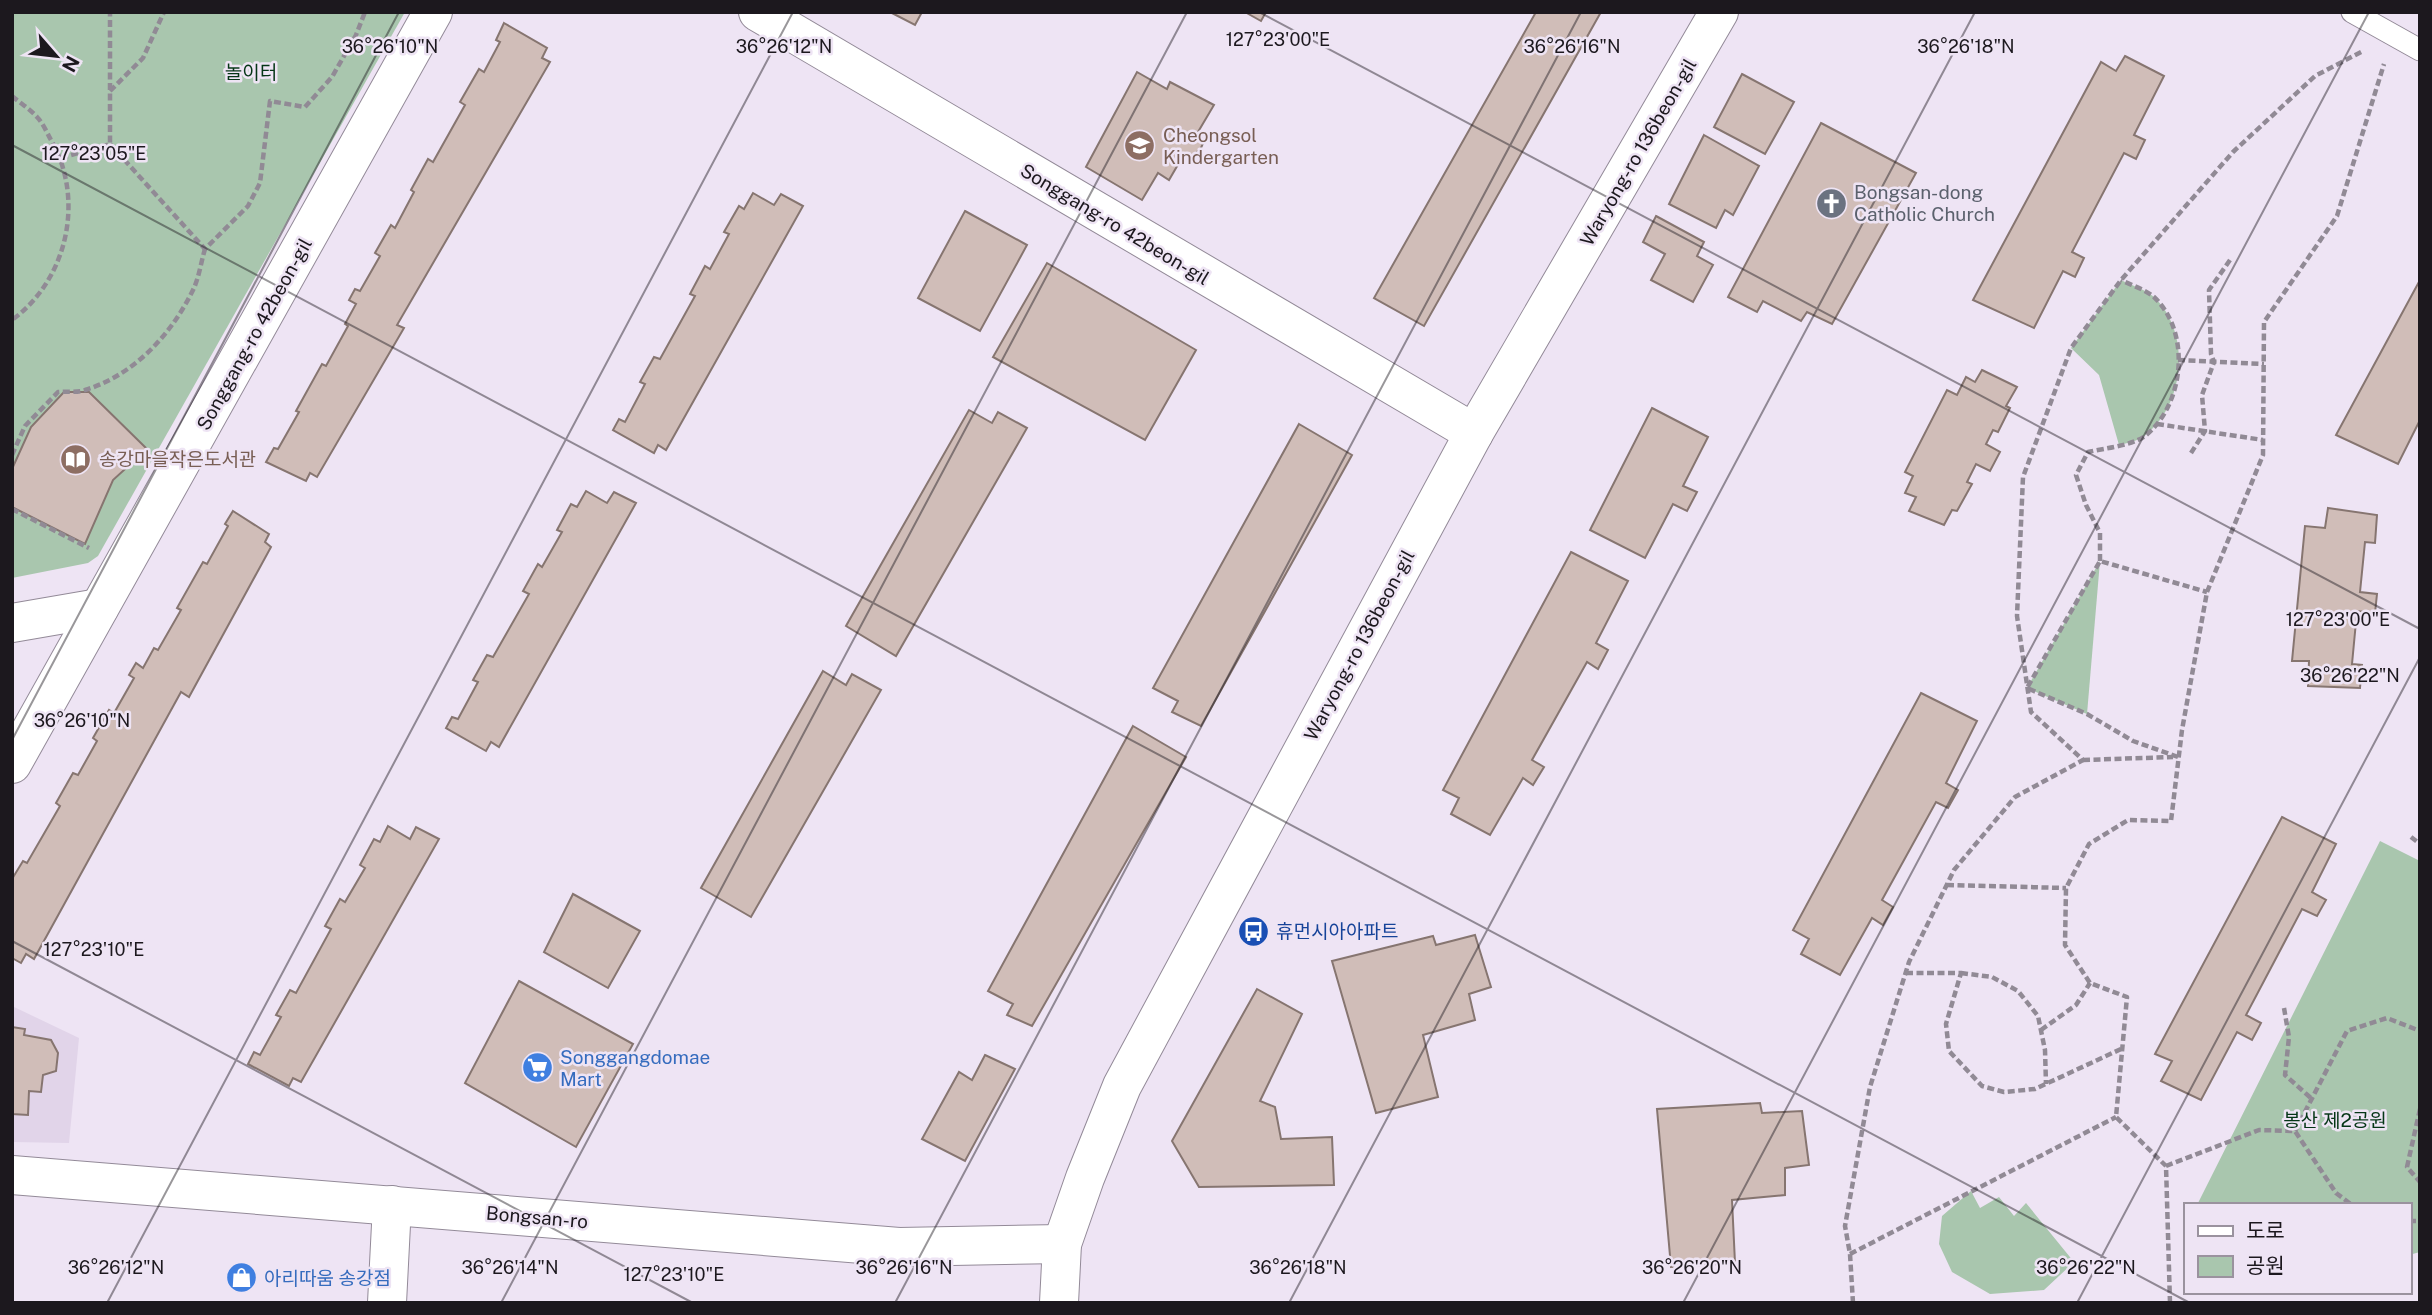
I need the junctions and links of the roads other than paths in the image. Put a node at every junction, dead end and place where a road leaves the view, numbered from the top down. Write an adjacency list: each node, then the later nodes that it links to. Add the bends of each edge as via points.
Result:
1 (433, 12): 7 (main road, Songgang-ro 42beon-gil)
2 (758, 12): 6 (main road, Songgang-ro 42beon-gil)
3 (1719, 12): 6 (main road, Waryong-ro 136beon-gil)
4 (2352, 12): 5 (lane)
5 (2420, 50)
6 (1474, 433): 12 (main road, Waryong-ro 136beon-gil, via 1122,1086)
7 (99, 608): 8 (main road); 9 (main road, Songgang-ro 42beon-gil)
8 (12, 623)
9 (12, 764)
10 (12, 1175): 11 (main road, Bongsan-ro)
11 (392, 1205): 12 (main road, Bongsan-ro, via 899,1247); 13 (main road)
12 (1062, 1244): 14 (main road, Waryong-ro 136beon-gil)
13 (387, 1303)
14 (1059, 1303)

